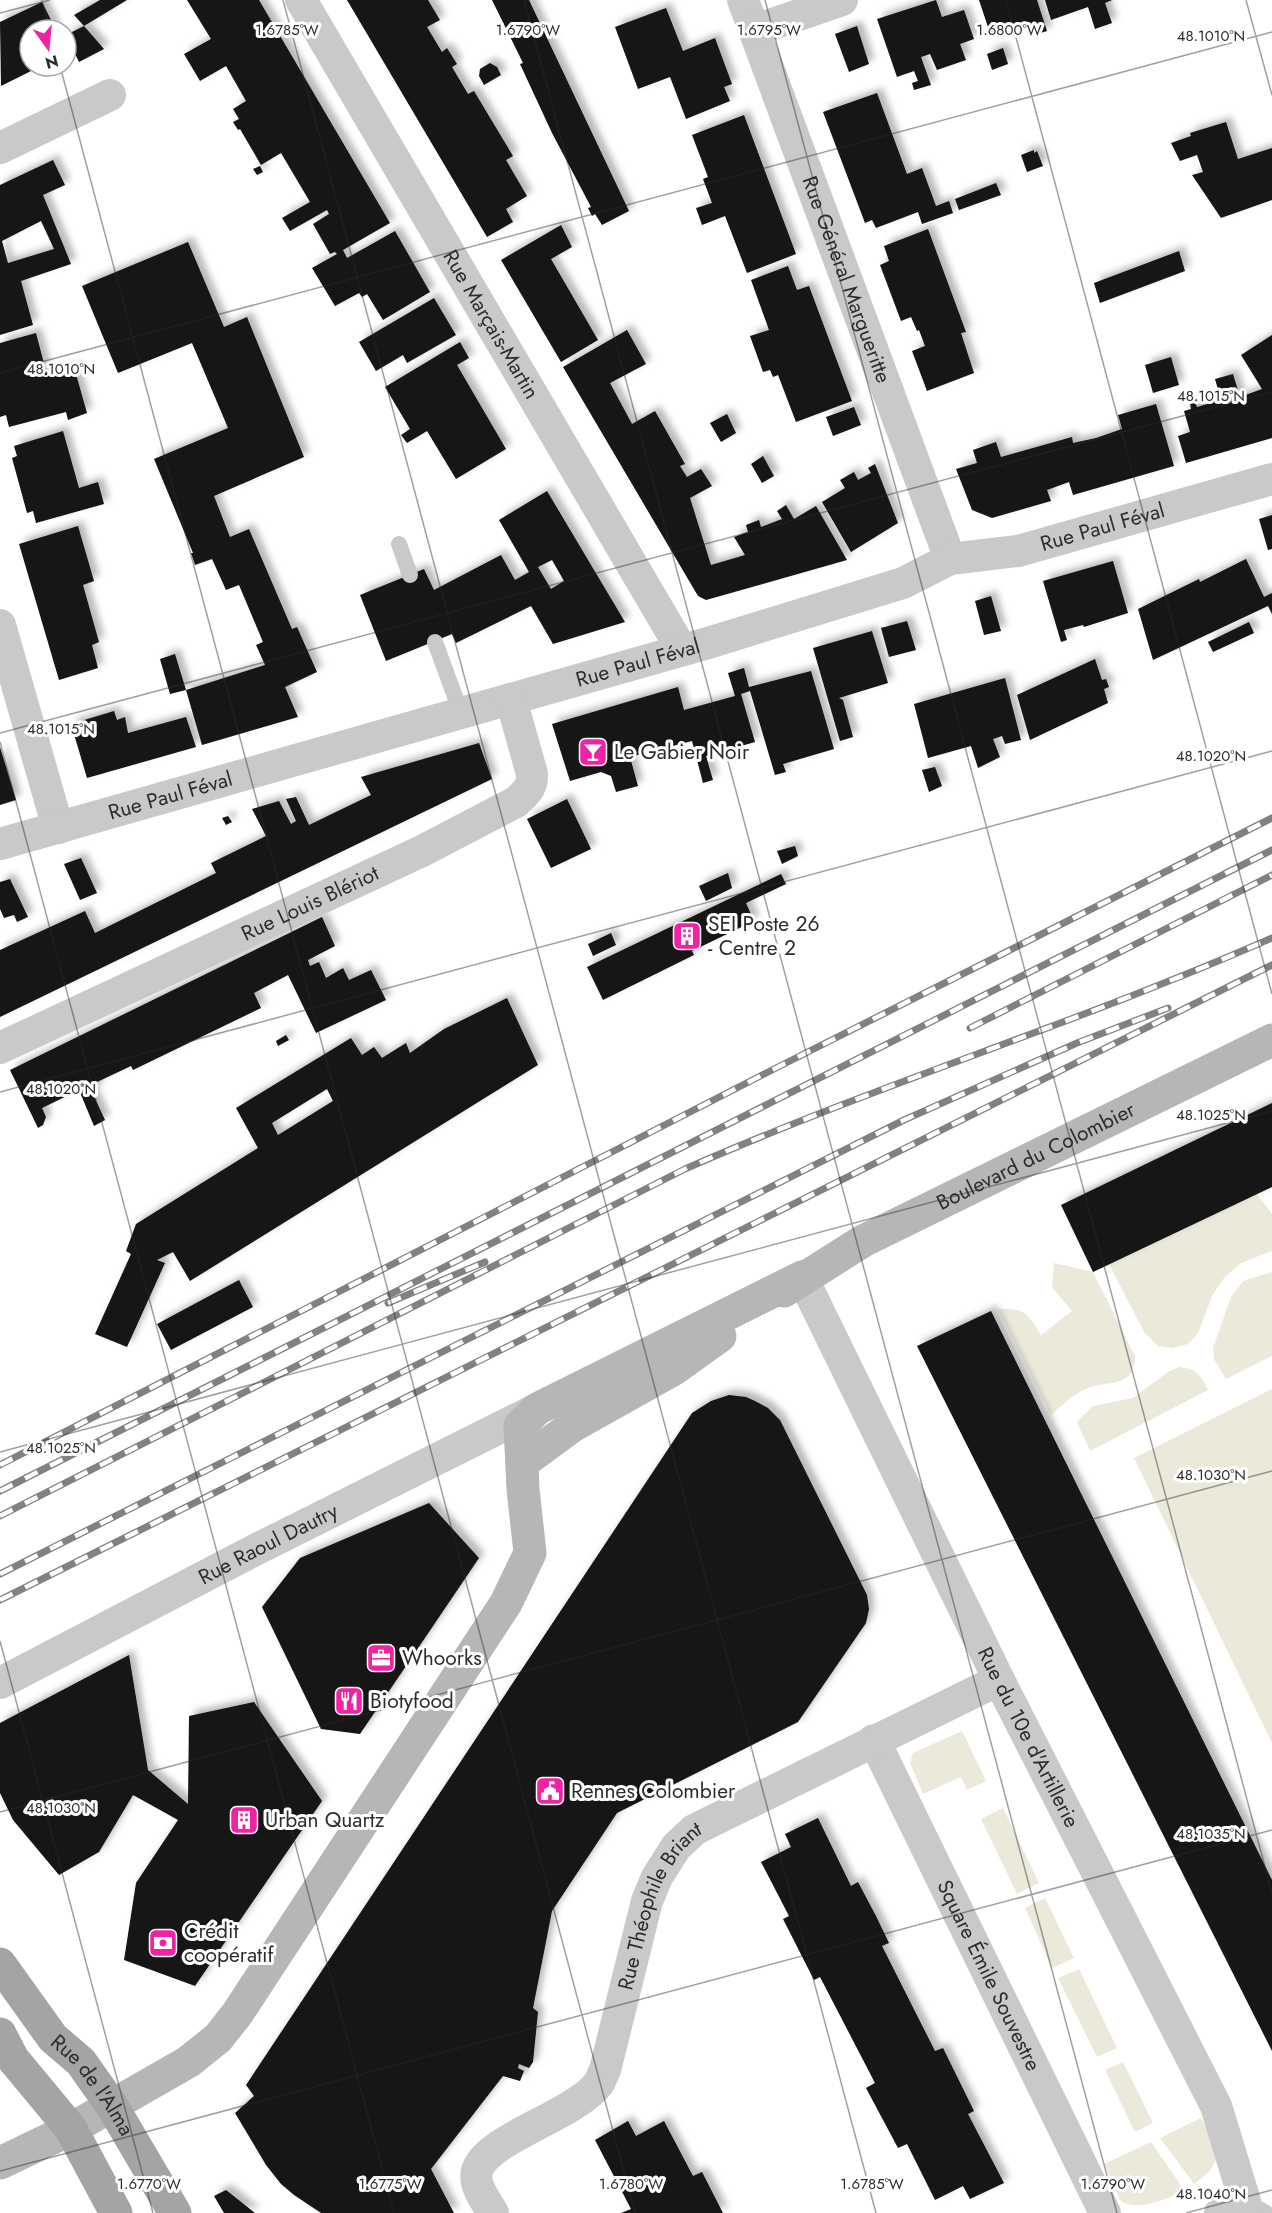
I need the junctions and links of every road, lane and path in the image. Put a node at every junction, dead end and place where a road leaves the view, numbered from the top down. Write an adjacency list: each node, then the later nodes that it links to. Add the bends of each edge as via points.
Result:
1 (301, 0): 13 (street, Rue Marçais-Martin)
2 (743, 0): 4 (street, Rue Général Margueritte)
3 (842, 0): 4 (street)
4 (755, 30): 9 (street, Rue Général Margueritte)
5 (110, 95): 6 (street)
6 (0, 148)
7 (1272, 479): 9 (street, Rue Paul Féval, via 1018,551)
8 (399, 544): 10 (lane)
9 (950, 560): 13 (street, Rue Paul Féval, via 903,583)
10 (410, 574)
11 (0, 625): 16 (street)
12 (435, 642): 15 (lane)
13 (682, 650): 14 (street, Rue Paul Féval)
14 (511, 699): 15 (street, Rue Paul Féval); 19 (street, Rue Louis Blériot, via 532,774 528,790 516,802)
15 (461, 713): 16 (street, Rue Paul Féval)
16 (58, 828): 17 (street, Rue Paul Féval)
17 (0, 844)
18 (1272, 1040): 20 (main road, Boulevard du Colombier, via 863,1241)
19 (0, 1048)
20 (802, 1277): 21 (main road, Boulevard du Colombier); 22 (main road, Boulevard du Colombier, via 674,1369 574,1425); 23 (street, Rue du 10e d'Artillerie)
21 (537, 1409): 22 (main road, Boulevard du Colombier, via 520,1426); 24 (street, Rue Raoul Dautry)
22 (522, 1463): 28 (main road, Boulevard du Colombier, via 530,1553 506,1603 237,2014 218,2038 188,2062)
23 (999, 1680): 25 (street, Rue Théophile Briant); 31 (street, Rue du 10e d'Artillerie, via 1216,2106)
24 (0, 1683)
25 (874, 1740): 34 (street, Rue Théophile Briant, via 708,1823 670,1854 647,1901 599,2083 569,2108 485,2157 476,2178); 35 (street, Square Émile Souvestre)
26 (0, 1964): 28 (main road, Rue de l'Alma, via 52,2038 81,2062)
27 (0, 2034): 29 (main road, Rue de l'Alma, via 13,2059)
28 (112, 2106): 29 (main road, Boulevard du Colombier); 33 (main road, Rue de l'Alma)
29 (71, 2129): 30 (main road, Boulevard du Colombier); 32 (main road, Rue de l'Alma)
30 (0, 2163)
31 (1244, 2209)
32 (116, 2213)
33 (175, 2213)
34 (493, 2213)
35 (1105, 2213)

